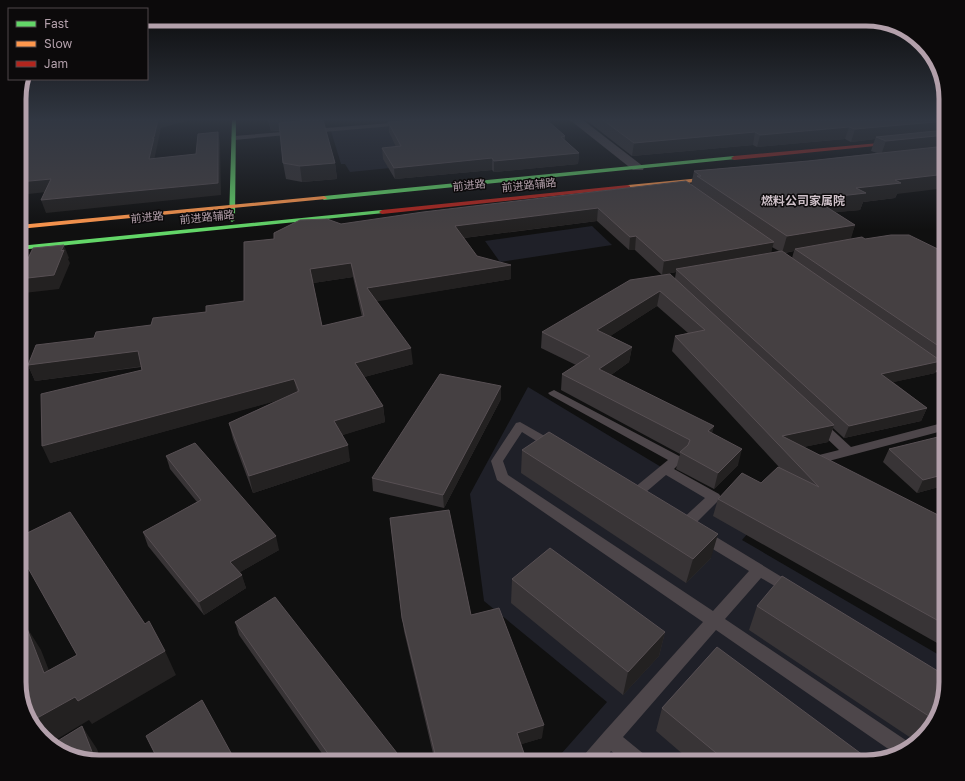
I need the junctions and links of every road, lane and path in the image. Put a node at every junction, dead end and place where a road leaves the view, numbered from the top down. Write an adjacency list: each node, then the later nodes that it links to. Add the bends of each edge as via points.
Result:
1 (233, 156): 10 (main road)
2 (623, 156): 5 (street)
3 (718, 156): 5 (main road)
4 (734, 156): 5 (main road, 前进路)
5 (635, 165): 10 (main road, 前进路)
6 (729, 174): 7 (main road, 前进路); 8 (main road, 前进路辅路)
7 (667, 177): 8 (lane); 12 (main road, 前进路)
8 (675, 183): 9 (lane); 15 (main road, 前进路辅路)
9 (687, 191)
10 (232, 203): 11 (main road, 前进路辅路); 12 (main road); 13 (main road, 前进路)
11 (26, 219)
12 (232, 220): 14 (main road, 前进路)
13 (26, 226)
14 (26, 241)
15 (26, 247)
16 (921, 356): 17 (lane)
17 (939, 369)
18 (554, 393): 24 (lane, via 677,460)
19 (813, 419): 21 (lane)
20 (939, 428): 21 (lane)
21 (848, 451): 23 (lane, via 815,460)
22 (567, 454): 32 (lane, via 520,426 496,461 502,477)
23 (829, 467)
24 (665, 469): 26 (lane); 29 (lane, via 714,497)
25 (621, 486): 26 (lane)
26 (634, 495): 27 (lane)
27 (647, 502)
28 (672, 518): 29 (lane)
29 (684, 525): 30 (lane)
30 (759, 570): 31 (lane); 32 (lane)
31 (806, 598)
32 (715, 620): 33 (lane); 34 (lane)
33 (610, 738): 35 (lane); 36 (lane)
34 (900, 746)
35 (597, 755)
36 (630, 755)

